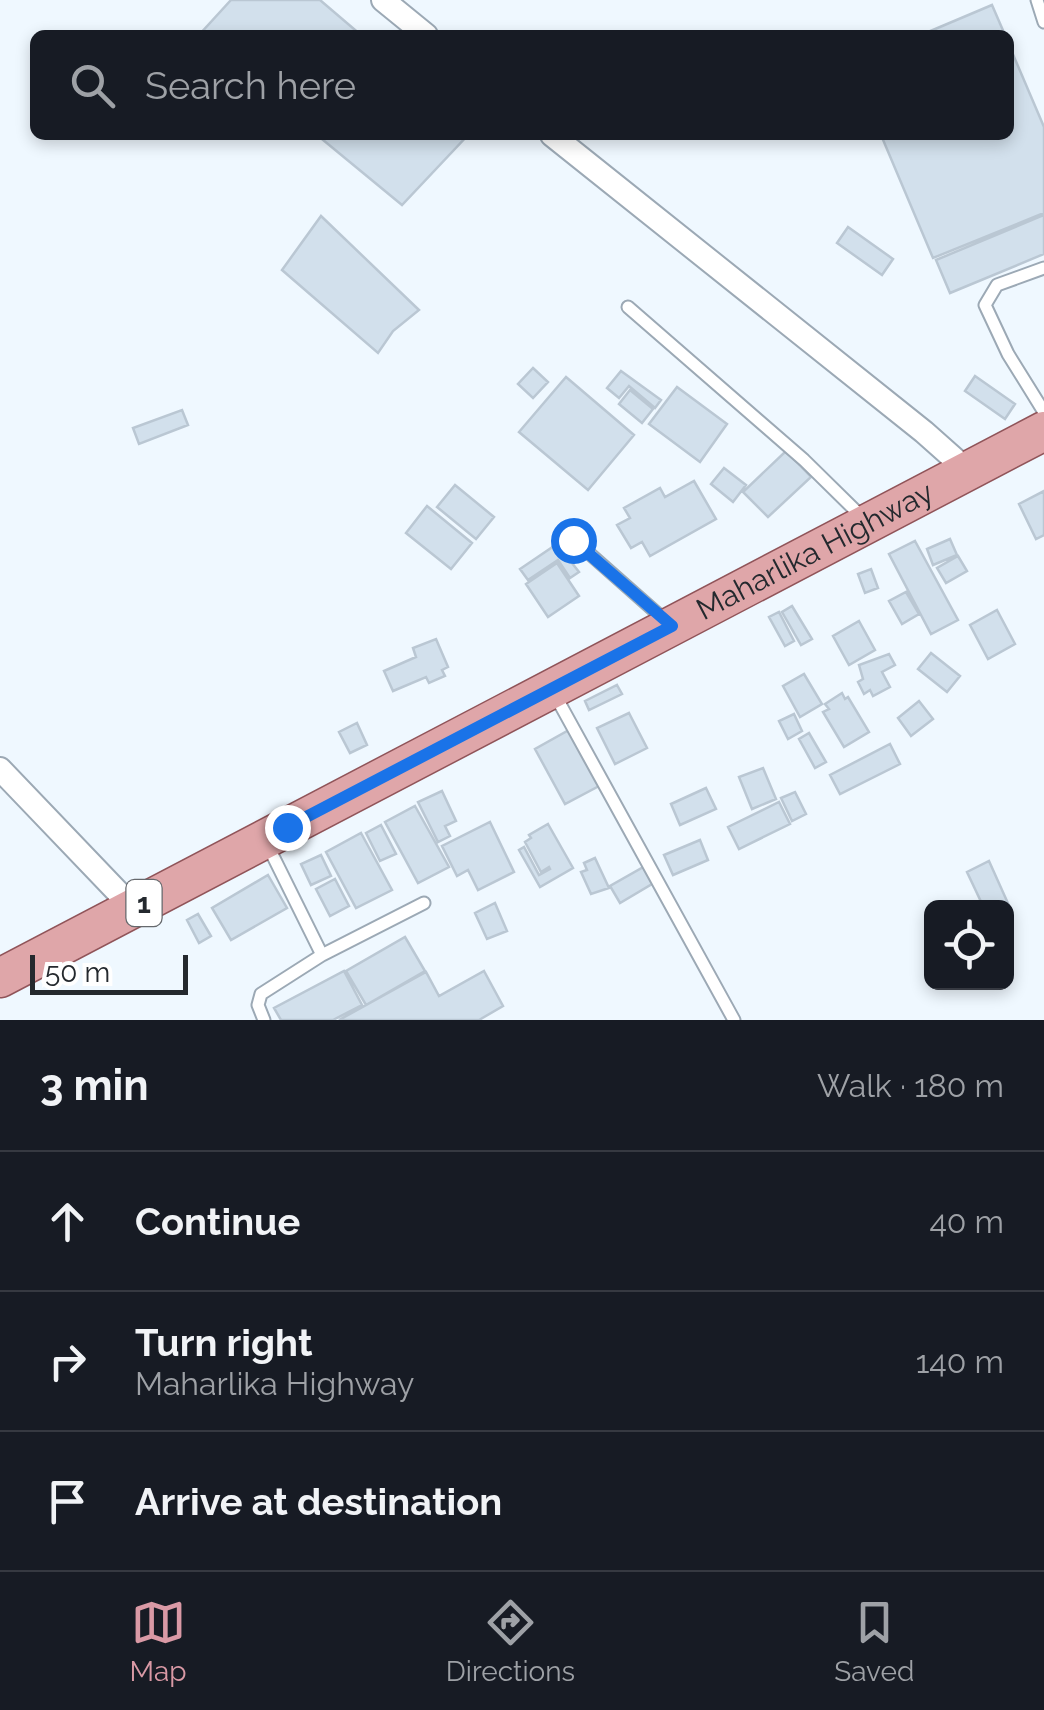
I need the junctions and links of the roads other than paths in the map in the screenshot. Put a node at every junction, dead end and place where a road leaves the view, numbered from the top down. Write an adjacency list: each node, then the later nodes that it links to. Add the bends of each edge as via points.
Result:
1 (383, 0): 4 (street)
2 (1037, 0): 3 (lane)
3 (1044, 22)
4 (420, 30)
5 (558, 140): 10 (street)
6 (1044, 268): 8 (lane, via 996,284 985,304)
7 (628, 307): 11 (lane)
8 (1044, 412)
9 (1044, 431): 10 (main road, Maharlika Highway / 1)
10 (969, 472): 11 (main road, Maharlika Highway / 1)
11 (868, 522): 13 (main road, Maharlika Highway / 1)
12 (573, 540): 13 (lane)
13 (672, 626): 14 (main road, Maharlika Highway / 1)
14 (551, 687): 16 (main road, Maharlika Highway / 1); 22 (lane)
15 (0, 770): 18 (street)
16 (264, 838): 18 (main road, Maharlika Highway / 1); 19 (lane)
17 (424, 903): 19 (lane)
18 (134, 909): 20 (main road, Maharlika Highway / 1)
19 (322, 955): 21 (lane, via 261,994)
20 (0, 978)
21 (264, 1020)
22 (734, 1020)

